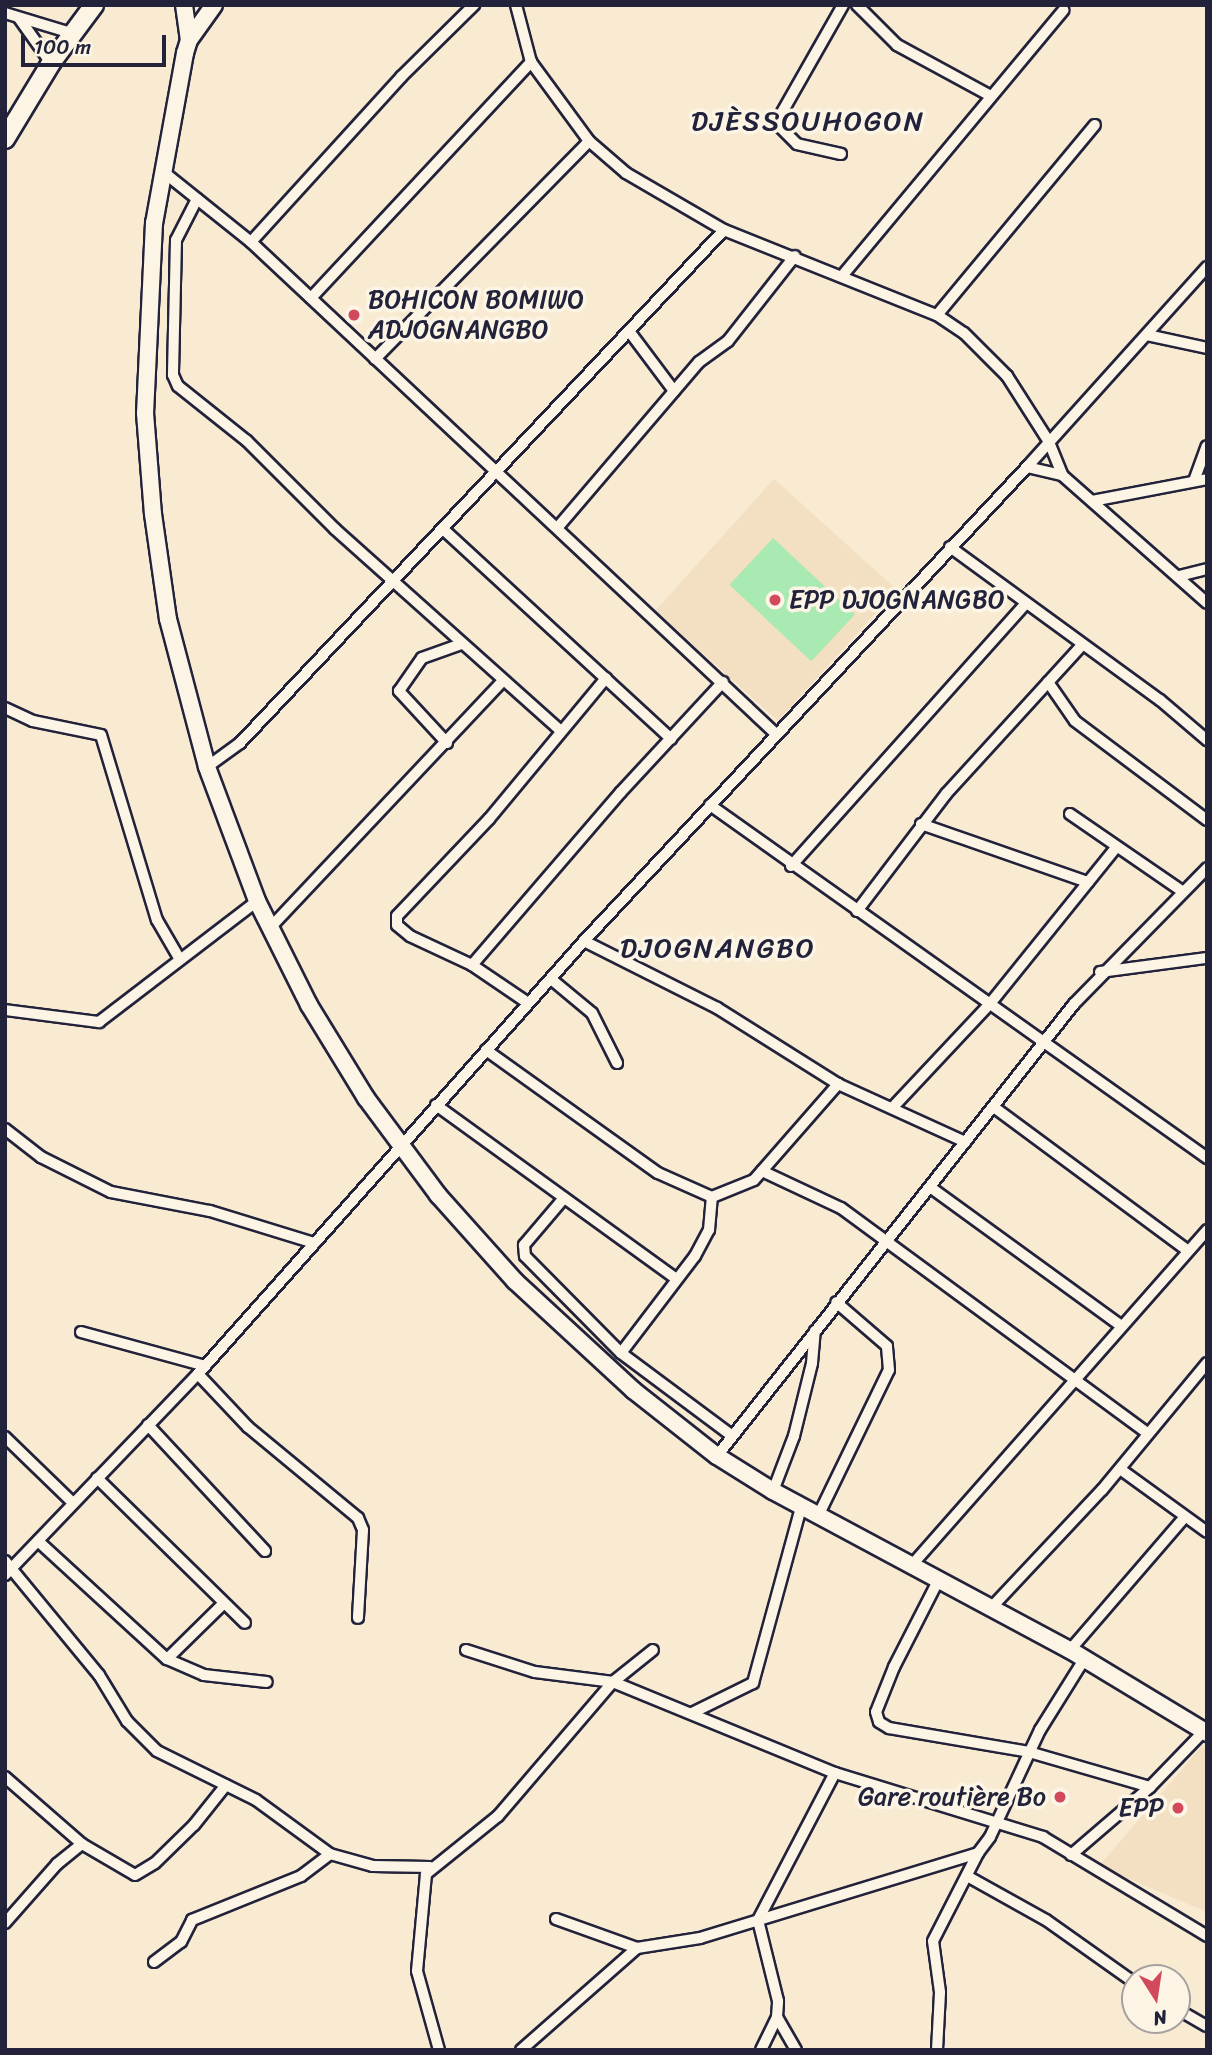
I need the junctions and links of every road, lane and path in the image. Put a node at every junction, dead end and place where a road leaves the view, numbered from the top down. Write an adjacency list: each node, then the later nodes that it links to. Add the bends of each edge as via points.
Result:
1 (94, 5): 11 (main road)
2 (184, 5): 12 (main road)
3 (214, 5): 12 (main road)
4 (474, 5): 23 (street, via 401,77)
5 (516, 5): 13 (street)
6 (843, 5): 19 (street, via 776,123 797,144)
7 (857, 5): 15 (street, via 897,44)
8 (1064, 10): 15 (street)
9 (5, 13): 10 (street)
10 (19, 18): 11 (street); 14 (street)
11 (71, 33): 14 (main road)
12 (189, 40): 20 (main road)
13 (531, 62): 18 (street); 27 (street)
14 (51, 63): 17 (main road)
15 (991, 96): 26 (street)
16 (1095, 125): 28 (street)
17 (5, 139)
18 (589, 141): 22 (street, via 626,173); 32 (street)
19 (841, 154)
20 (161, 170): 21 (street); 62 (main road, via 148,277 148,462 168,619)
21 (197, 199): 23 (street); 47 (street, via 176,240 175,380 247,441)
22 (724, 230): 24 (street); 29 (street)
23 (251, 242): 27 (street)
24 (795, 256): 26 (street); 33 (street, via 728,341 699,362)
25 (1207, 267): 30 (street)
26 (842, 276): 28 (street)
27 (311, 298): 32 (street)
28 (937, 315): 34 (street, via 964,333 1007,376)
29 (629, 331): 33 (street); 37 (street)
30 (1147, 335): 31 (street); 34 (street)
31 (1207, 348)
32 (375, 359): 37 (street)
33 (674, 391): 42 (street)
34 (1049, 442): 36 (street); 38 (street)
35 (1207, 446): 40 (street)
36 (1027, 467): 38 (street); 44 (street)
37 (497, 472): 42 (street); 43 (street)
38 (1062, 475): 41 (street)
39 (1207, 480): 40 (street)
40 (1194, 481): 41 (street)
41 (1093, 501): 46 (street)
42 (558, 527): 54 (street)
43 (443, 530): 47 (street); 52 (street)
44 (950, 547): 49 (street); 58 (street)
45 (1207, 569): 46 (street)
46 (1179, 576): 48 (street)
47 (394, 580): 50 (street); 62 (street, via 240,743)
48 (1207, 603)
49 (1025, 604): 51 (street); 68 (street)
50 (461, 644): 53 (street); 61 (street, via 422,658 399,691)
51 (1081, 646): 55 (street); 60 (street, via 1160,700)
52 (606, 678): 57 (street); 59 (street)
53 (503, 681): 57 (street); 61 (street)
54 (723, 682): 58 (street); 59 (street)
55 (1048, 682): 65 (street, via 1075,721); 66 (street)
56 (5, 708): 76 (street, via 33,720 102,735 157,920)
57 (560, 730): 78 (street, via 489,819 397,916 397,925 410,936)
58 (776, 734): 63 (street)
59 (671, 739): 78 (street)
60 (1207, 740)
61 (447, 743): 74 (street)
62 (207, 767): 72 (main road)
63 (710, 805): 68 (street); 75 (street)
64 (1070, 814): 67 (street)
65 (1207, 820)
66 (922, 824): 70 (street); 73 (street)
67 (1115, 849): 70 (street); 71 (street)
68 (791, 866): 73 (street)
69 (1207, 867): 71 (street)
70 (1088, 882): 82 (street)
71 (1182, 891): 79 (street)
72 (257, 901): 74 (main road); 76 (street)
73 (858, 911): 82 (street)
74 (269, 929): 93 (main road, via 335,1050)
75 (584, 941): 80 (street); 87 (street, via 717,1008)
76 (179, 958): 83 (street, via 96,1023 53,1013)
77 (1207, 958): 79 (street)
78 (472, 965): 81 (street)
79 (1100, 972): 84 (street)
80 (551, 979): 81 (street); 86 (street, via 592,1013)
81 (528, 1003): 85 (street)
82 (989, 1006): 84 (street); 89 (street)
83 (5, 1010)
84 (1045, 1043): 90 (street); 94 (street)
85 (486, 1050): 88 (street); 97 (street, via 658,1173)
86 (617, 1063)
87 (838, 1084): 89 (street); 95 (street)
88 (436, 1105): 93 (street); 98 (street)
89 (894, 1106): 92 (street)
90 (995, 1108): 92 (street); 102 (street)
91 (5, 1129): 101 (street, via 41,1157 110,1192 211,1211)
92 (965, 1142): 96 (street)
93 (400, 1146): 101 (street); 116 (main road, via 487,1252 545,1311 599,1362)
94 (1207, 1158)
95 (762, 1171): 97 (street, via 745,1186); 100 (street, via 841,1208)
96 (930, 1187): 100 (street); 105 (street)
97 (712, 1197): 103 (street, via 704,1242)
98 (564, 1198): 103 (street); 108 (street, via 524,1245 525,1256)
99 (1207, 1230): 102 (street)
100 (887, 1239): 104 (street); 111 (street)
101 (314, 1243): 110 (street)
102 (1187, 1250): 105 (street)
103 (676, 1279): 108 (street)
104 (836, 1302): 106 (street); 122 (street, via 887,1346 889,1370)
105 (1119, 1325): 111 (street)
106 (815, 1331): 114 (street); 119 (street, via 794,1436)
107 (81, 1332): 110 (street)
108 (621, 1353): 114 (street)
109 (1207, 1363): 113 (street)
110 (202, 1370): 112 (street); 132 (street, via 248,1427 358,1518 363,1530)
111 (1076, 1380): 113 (street); 127 (street)
112 (148, 1425): 118 (street); 126 (street)
113 (1147, 1433): 117 (street)
114 (731, 1435): 116 (street)
115 (5, 1437): 120 (street)
116 (717, 1456): 119 (main road)
117 (1120, 1469): 123 (street); 131 (street)
118 (97, 1478): 120 (street); 130 (street)
119 (773, 1491): 121 (main road)
120 (72, 1502): 125 (street)
121 (801, 1507): 122 (main road); 141 (street, via 753,1683)
122 (818, 1516): 127 (main road)
123 (1185, 1517): 124 (street); 136 (street)
124 (1207, 1532)
125 (38, 1541): 128 (street); 138 (street)
126 (265, 1551)
127 (911, 1566): 129 (main road)
128 (8, 1568): 146 (street, via 99,1675 127,1721 158,1751)
129 (938, 1581): 131 (main road); 143 (street, via 894,1667 876,1712 879,1722 889,1728)
130 (223, 1604): 133 (street); 138 (street)
131 (991, 1608): 136 (main road)
132 (358, 1618)
133 (245, 1623)
134 (466, 1650): 140 (street, via 535,1672)
135 (653, 1650): 140 (street)
136 (1070, 1650): 137 (main road)
137 (1085, 1658): 142 (main road); 143 (street)
138 (167, 1659): 139 (street, via 204,1675)
139 (267, 1682)
140 (613, 1682): 141 (street); 153 (street, via 498,1816 452,1856)
141 (692, 1713): 144 (street)
142 (1206, 1732): 147 (street)
143 (1029, 1752): 147 (street); 148 (street)
144 (835, 1773): 148 (street); 156 (street)
145 (5, 1777): 149 (street)
146 (226, 1785): 149 (street, via 194,1825 142,1873 130,1874); 151 (street, via 256,1800)
147 (1150, 1787): 152 (street)
148 (998, 1821): 150 (street); 152 (street, via 1043,1837)
149 (82, 1844): 157 (street, via 57,1864)
150 (978, 1853): 154 (street); 156 (street)
151 (330, 1854): 153 (street, via 373,1866); 160 (street, via 301,1875 192,1920 181,1942)
152 (1071, 1856): 158 (street)
153 (430, 1867): 165 (street, via 417,1971)
154 (967, 1876): 161 (street, via 1046,1920); 169 (street, via 933,1941 940,1992)
155 (556, 1919): 159 (street)
156 (758, 1920): 159 (street, via 701,1938); 162 (street, via 777,1994)
157 (5, 1923)
158 (1207, 1936)
159 (637, 1948): 166 (street)
160 (153, 1962)
161 (1121, 1973)
162 (777, 2017): 167 (street); 168 (street)
163 (1191, 2017): 164 (street)
164 (1207, 2026)
165 (439, 2050)
166 (521, 2050)
167 (761, 2050)
168 (796, 2050)
169 (937, 2050)

